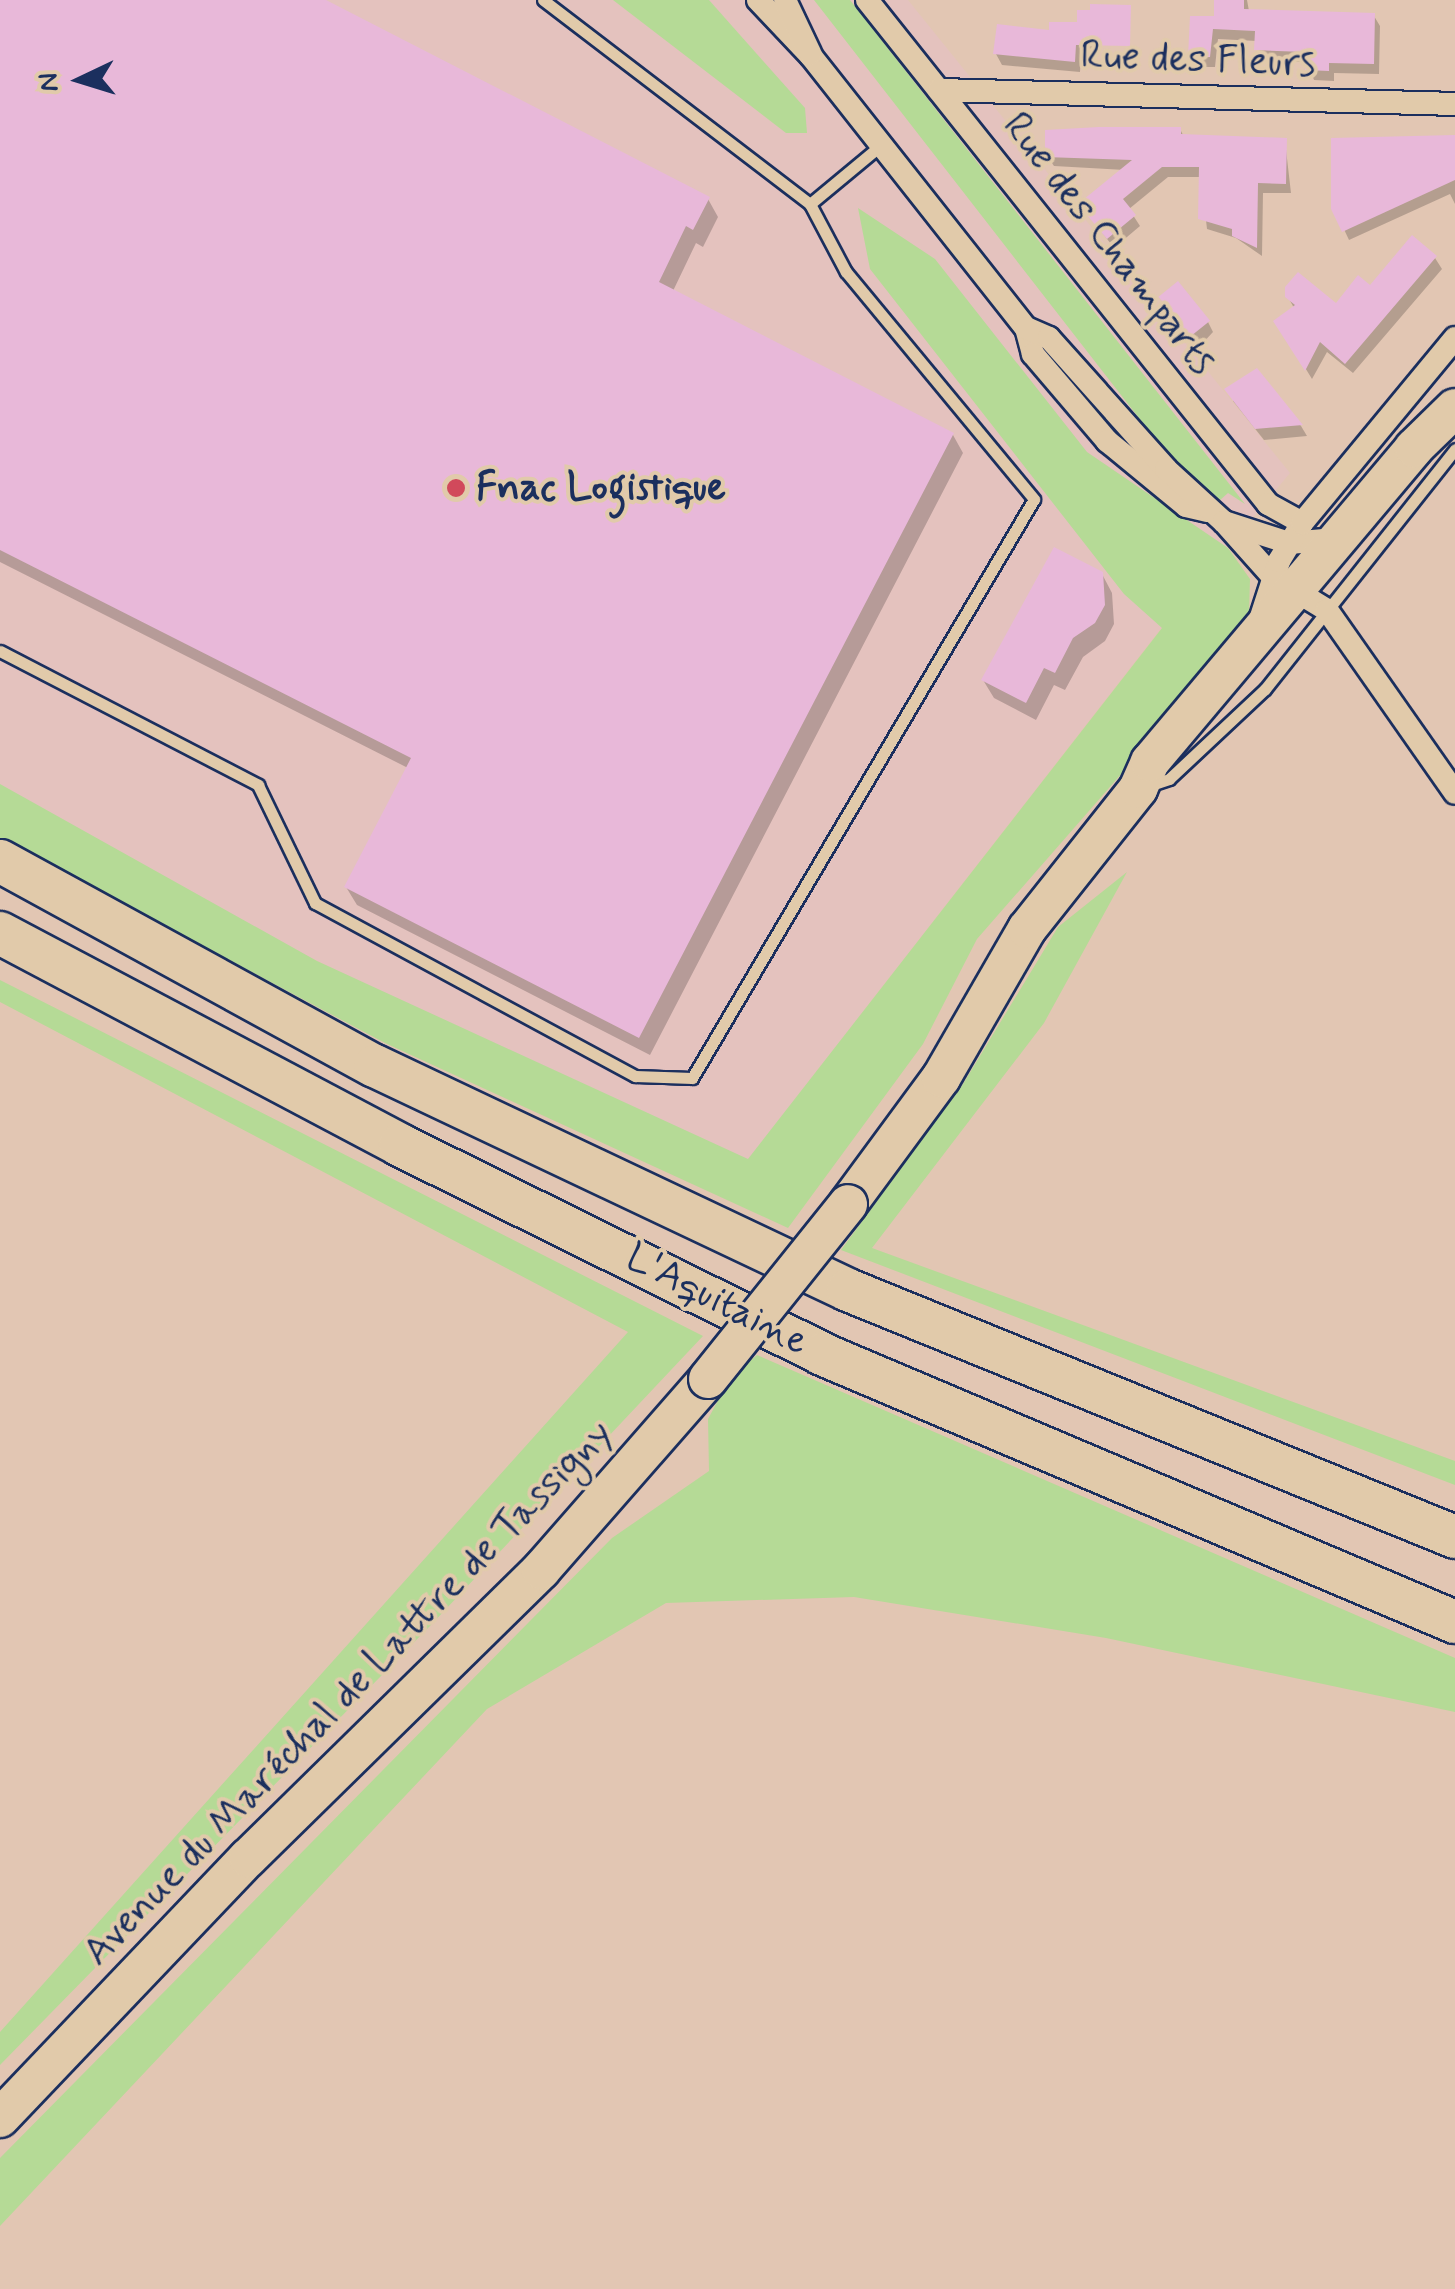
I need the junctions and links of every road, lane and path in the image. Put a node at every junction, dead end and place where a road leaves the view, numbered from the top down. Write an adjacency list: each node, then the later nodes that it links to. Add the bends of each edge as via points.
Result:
1 (543, 0): 9 (lane)
2 (758, 0): 5 (street)
3 (785, 0): 5 (street)
4 (867, 0): 6 (street, Rue des Champarts)
5 (811, 56): 8 (street)
6 (939, 90): 7 (street, Rue des Fleurs); 13 (street, Rue des Champarts)
7 (1455, 104)
8 (881, 145): 9 (lane); 12 (street, via 1026,328 1033,354 1108,442 1186,506)
9 (810, 204): 16 (lane, via 846,272 1034,499 692,1078 635,1076 316,903 258,785)
10 (1455, 338): 13 (street, Avenue du Maréchal de Lattre de Tassigny)
11 (1448, 431): 14 (main road, Avenue du Maréchal de Lattre de Tassigny, via 1414,448); 15 (main road, Avenue du Maréchal de Lattre de Tassigny)
12 (1216, 517): 13 (street); 15 (street)
13 (1296, 533): 14 (street); 15 (street, Avenue du Maréchal de Lattre de Tassigny)
14 (1342, 537): 15 (main road, Avenue du Maréchal de Lattre de Tassigny)
15 (1303, 594): 17 (main road, Avenue du Maréchal de Lattre de Tassigny, via 1150,762); 17 (main road, Avenue du Maréchal de Lattre de Tassigny, via 1164,773); 18 (street)
16 (0, 651)
17 (1138, 789): 23 (main road, Avenue du Maréchal de Lattre de Tassigny, bridge, via 1027,929 941,1078 708,1379 542,1570 248,1858)
18 (1455, 793)
19 (0, 861): 21 (highway, L'Aquitaine, via 375,1066 848,1290)
20 (0, 933): 22 (highway, L'Aquitaine, via 400,1145 822,1354)
21 (1455, 1537)
22 (1455, 1622)
23 (0, 2118)

